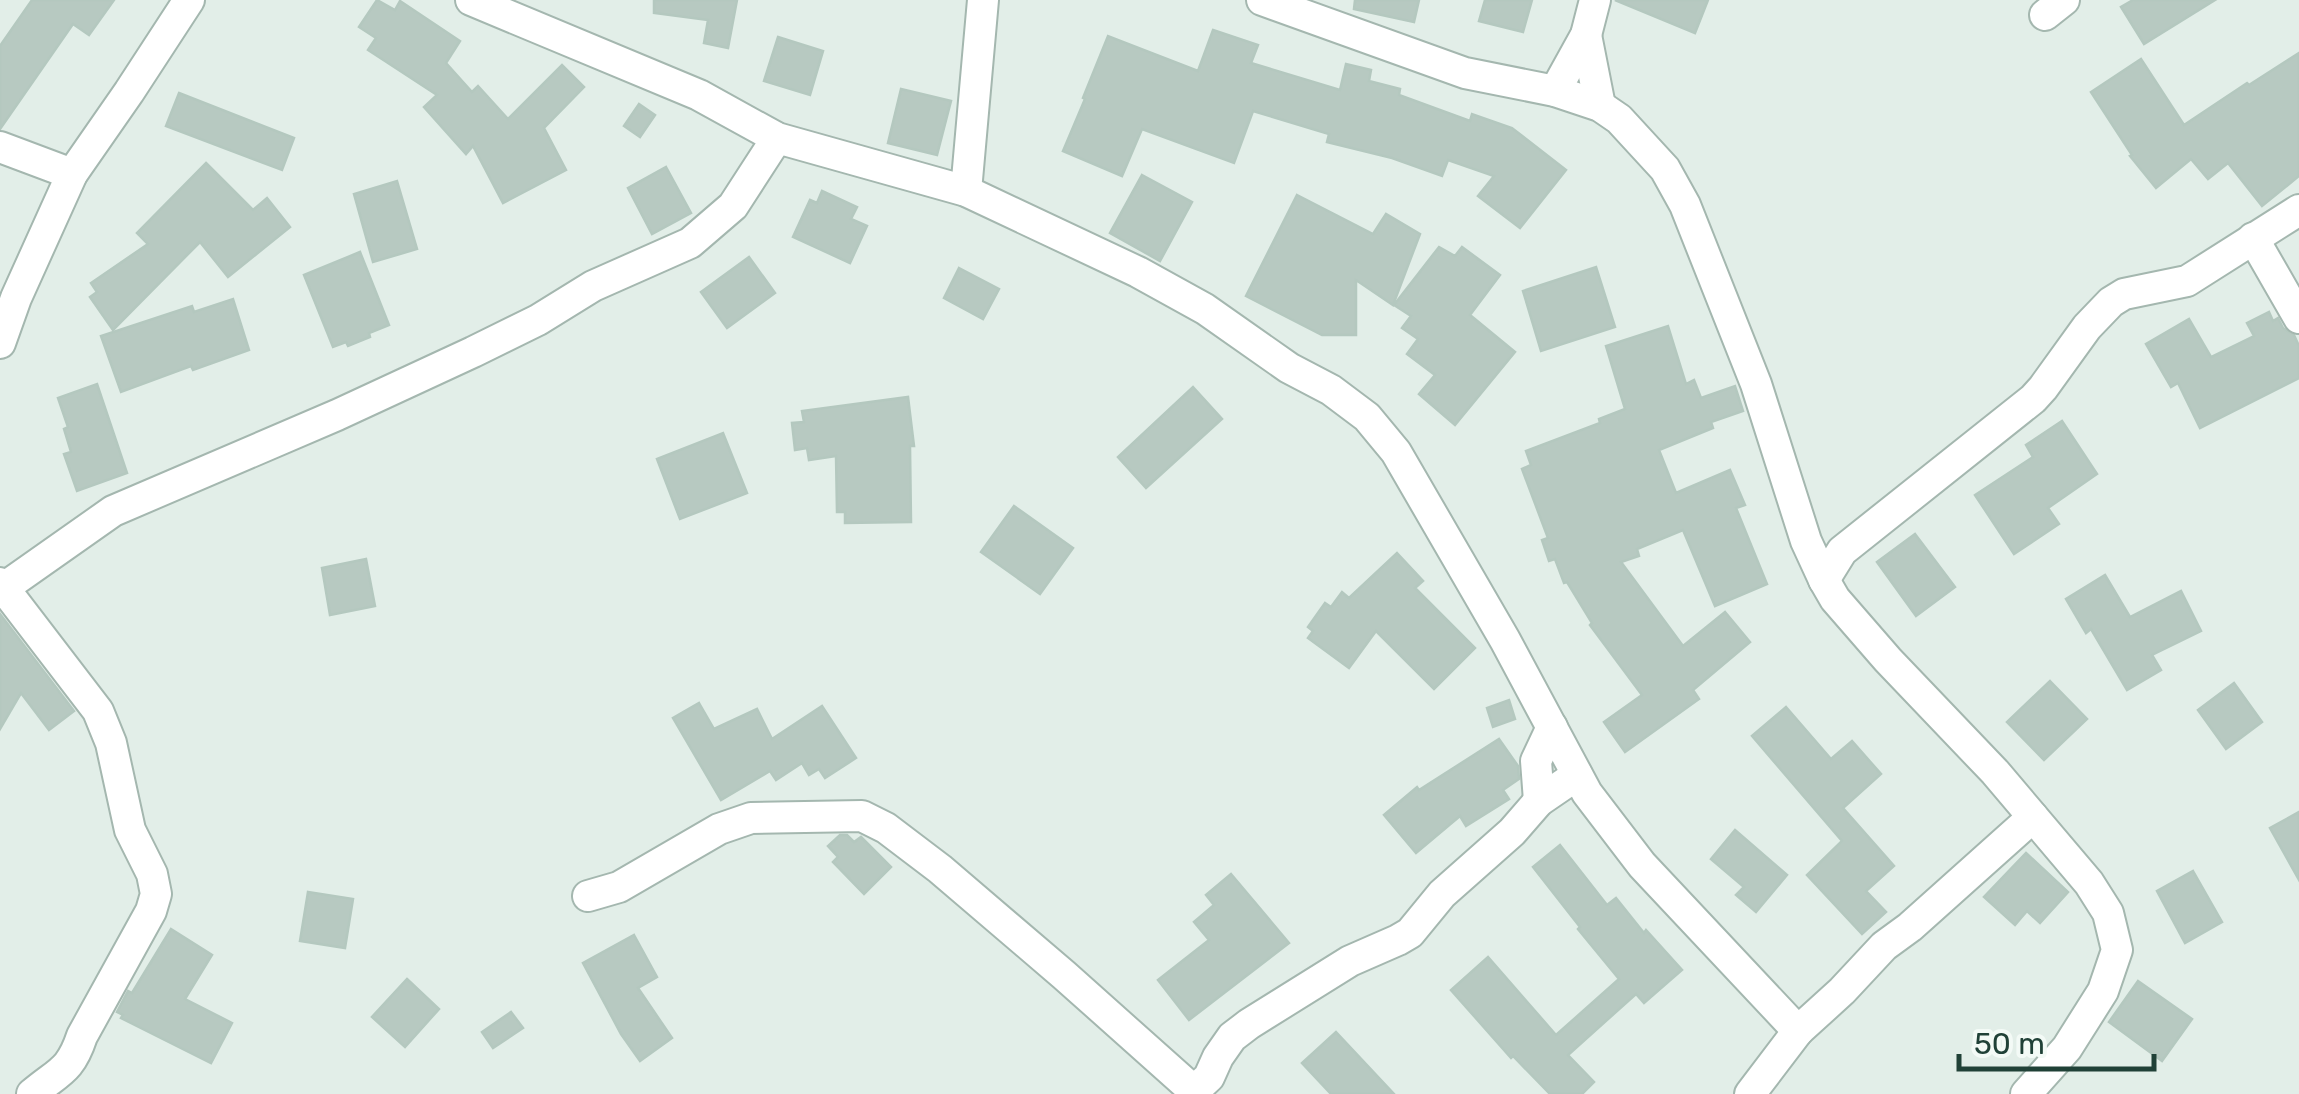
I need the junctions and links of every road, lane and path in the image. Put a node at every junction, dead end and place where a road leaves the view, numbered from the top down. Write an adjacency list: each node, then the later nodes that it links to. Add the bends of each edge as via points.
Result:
1 (189, 0): 11 (street)
2 (471, 0): 9 (street, via 698,95)
3 (983, 0): 12 (street)
4 (1262, 0): 7 (street, via 1465,73)
5 (1595, 0): 6 (street)
6 (1586, 35): 7 (street); 8 (street)
7 (1556, 91): 8 (street)
8 (1600, 106): 17 (street, via 1665,169 1685,204 1756,384)
9 (777, 138): 12 (street); 20 (street, via 732,206 690,243 456,360 114,511)
10 (0, 146): 11 (street)
11 (72, 174): 16 (street)
12 (966, 191): 21 (street, via 1188,300 1367,417 1396,452)
13 (2299, 210): 14 (street)
14 (2253, 238): 15 (street); 18 (street, via 2187,281 2111,302 2043,388)
15 (2299, 318)
16 (0, 343)
17 (1806, 541): 18 (street); 19 (street)
18 (1842, 550): 19 (street)
19 (1824, 580): 24 (street, via 1888,660)
20 (2, 585): 28 (street, via 98,711 130,830 156,894 75,1058)
21 (1552, 727): 22 (street); 23 (street, via 1536,762)
22 (1578, 775): 23 (street); 26 (street, via 1642,865)
23 (1539, 801): 27 (street, via 1410,932 1350,961 1232,1036 1209,1077)
24 (2033, 816): 26 (street); 30 (street, via 2108,913 2117,950 2103,991 2067,1048)
25 (588, 896): 27 (street, via 750,818 862,816 940,869)
26 (1798, 1031): 29 (street)
27 (1192, 1092)
28 (32, 1094)
29 (1750, 1094)
30 (2026, 1094)

